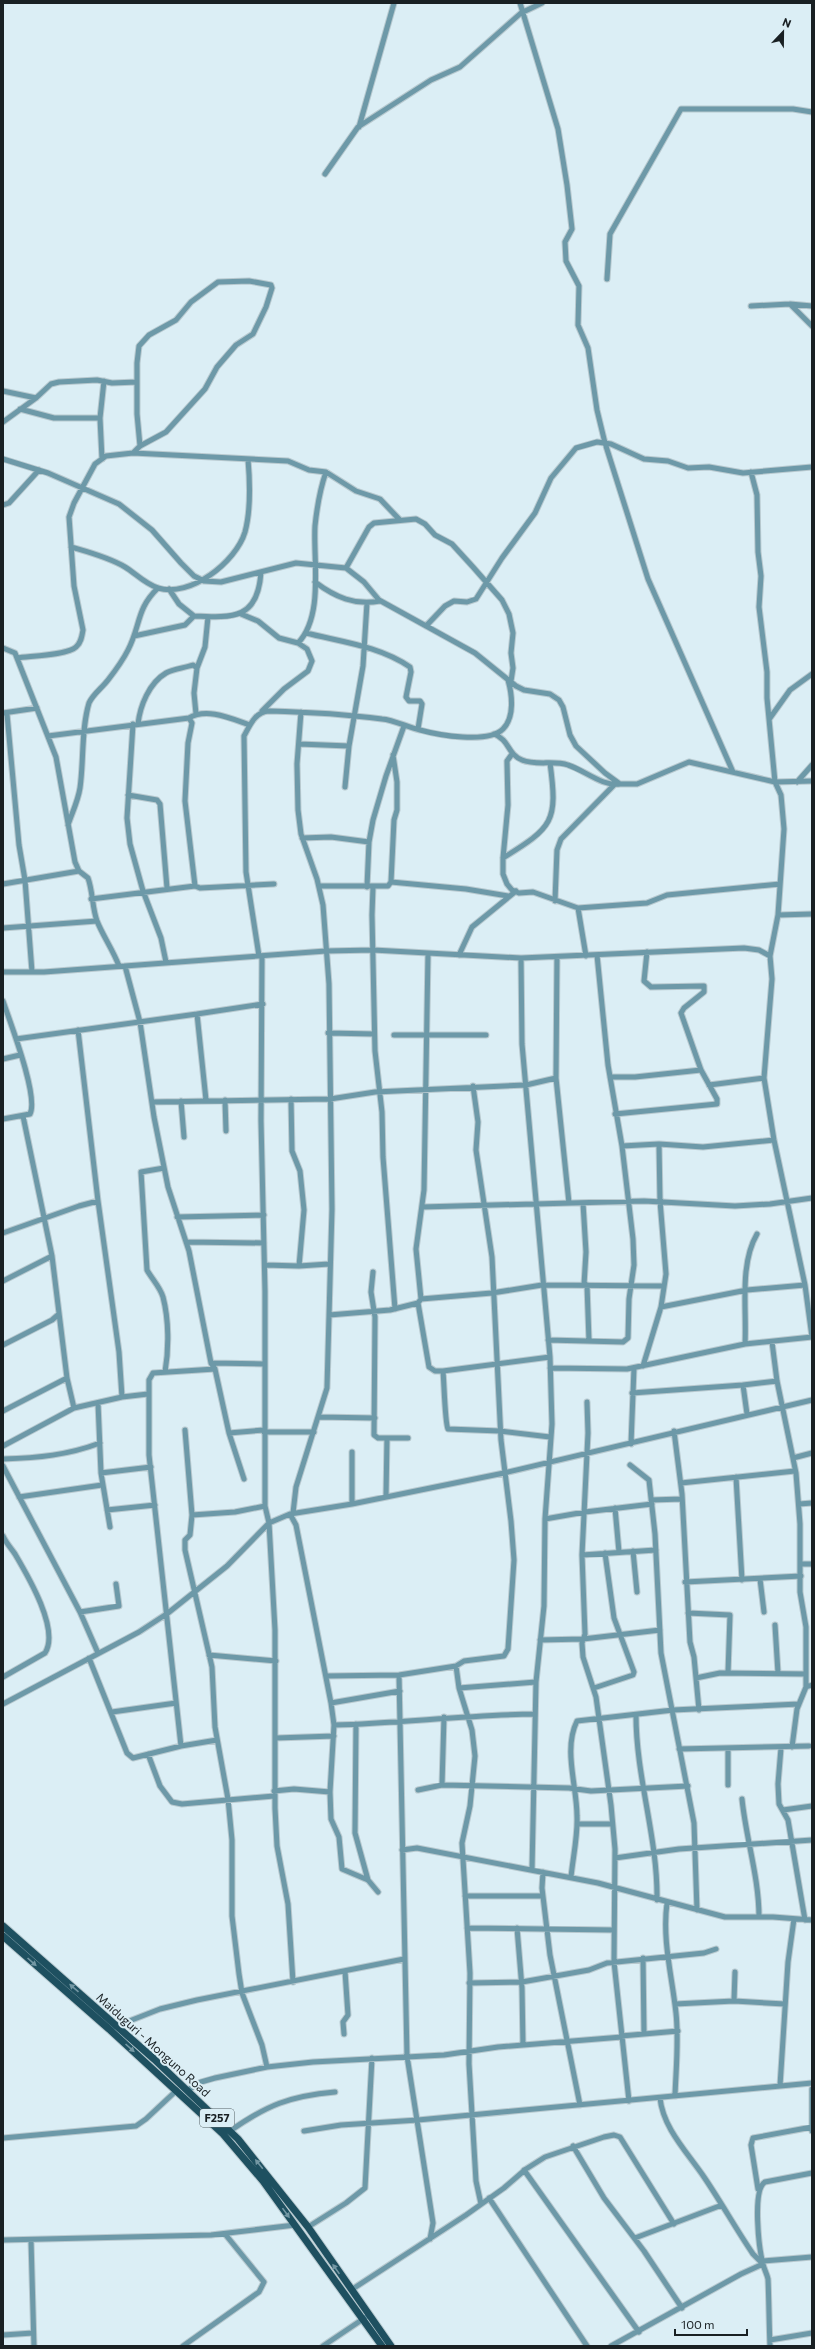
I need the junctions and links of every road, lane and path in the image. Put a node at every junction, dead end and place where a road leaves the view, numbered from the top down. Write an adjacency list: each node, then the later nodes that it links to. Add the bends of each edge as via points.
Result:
1 (394, 3): 6 (street)
2 (520, 3): 4 (street)
3 (542, 3): 4 (street)
4 (521, 13): 6 (street, via 460,67 431,80); 20 (street, via 558,129 572,229 564,242 566,261 579,286 578,325 588,348 597,410)
5 (812, 112): 8 (street, via 792,109 681,109 610,234)
6 (358, 127): 7 (street)
7 (325, 174)
8 (607, 279)
9 (790, 304): 10 (street); 11 (street); 12 (street)
10 (751, 306)
11 (812, 306)
12 (812, 326)
13 (104, 382): 14 (street); 16 (street, via 50,384); 18 (street)
14 (137, 382): 21 (street); 21 (street, via 139,346 149,335 176,320 191,302 211,286 218,282 231,281 271,285 266,307 253,334 236,345 217,367 205,389 166,432)
15 (3, 391): 16 (street)
16 (36, 398): 17 (street)
17 (20, 409): 18 (street, via 54,418); 19 (street)
18 (100, 418): 24 (street)
19 (3, 422)
20 (605, 443): 29 (street, via 619,446 644,459 668,461 688,468 709,467); 39 (street, via 597,442 576,448 551,478 535,513); 78 (street, via 648,579)
21 (140, 446): 22 (street)
22 (133, 453): 24 (street, via 106,456); 25 (street)
23 (3, 459): 27 (street)
24 (102, 459): 30 (street, via 95,464)
25 (248, 459): 28 (street, via 282,460 309,470); 37 (street, via 248,508 245,532 236,549)
26 (812, 467): 29 (street)
27 (39, 470): 30 (street); 31 (street, via 17,495)
28 (326, 472): 32 (street, via 356,491 380,499); 34 (street, via 315,528)
29 (751, 472): 64 (street, via 757,495 761,576 759,608)
30 (81, 489): 33 (street, via 69,518); 37 (street, via 119,504 131,512 152,530 194,576)
31 (3, 505)
32 (399, 519): 35 (street, via 374,523 369,527); 39 (street, via 416,519 425,524 435,535 452,544)
33 (70, 546): 40 (street, via 113,561); 53 (street, via 74,586 83,630 82,639 76,648 67,652)
34 (316, 564): 35 (street); 36 (street, via 296,563); 38 (street)
35 (346, 568): 42 (street, via 364,582)
36 (261, 572): 37 (street, via 221,582); 44 (street, via 259,593)
37 (204, 581): 41 (street)
38 (315, 582): 43 (street, via 342,598); 48 (street, via 311,617)
39 (486, 583): 47 (street, via 476,599 450,604); 56 (street, via 502,600 509,614 514,668)
40 (158, 588): 41 (street); 49 (street, via 144,604)
41 (169, 589): 45 (street, via 179,604)
42 (380, 601): 43 (street); 47 (street)
43 (367, 604): 51 (street)
44 (241, 614): 46 (street); 50 (street, via 258,621 279,638)
45 (194, 616): 46 (street); 49 (street, via 185,625)
46 (208, 617): 54 (street, via 205,647)
47 (426, 626): 56 (street, via 475,653)
48 (306, 632): 50 (street); 51 (street)
49 (134, 636): 69 (street, via 112,674 90,702)
50 (298, 643): 58 (street, via 307,648 312,661 308,671 269,702)
51 (365, 646): 62 (street); 68 (street, via 390,655 410,667 406,697 410,701 420,701 422,704)
52 (3, 648): 53 (street, via 11,650)
53 (17, 658): 57 (street)
54 (197, 668): 61 (street, via 194,693); 65 (street, via 193,665 166,673 140,707)
55 (812, 674): 64 (street, via 790,690)
56 (510, 680): 70 (street, via 513,697 507,723 502,730); 82 (street, via 524,690 550,694 559,700 576,746)
57 (37, 708): 60 (street); 71 (street)
58 (262, 712): 59 (street); 66 (street)
59 (302, 712): 62 (street); 72 (street)
60 (5, 713): 90 (street)
61 (196, 714): 63 (street); 66 (street, via 208,713)
62 (354, 716): 67 (street, via 384,719); 73 (street)
63 (189, 718): 65 (street); 96 (street, via 192,723 188,743 185,802)
64 (770, 718): 80 (street)
65 (135, 724): 69 (street); 84 (street)
66 (250, 725): 95 (street, via 244,736 244,853)
67 (404, 726): 68 (street); 75 (street)
68 (418, 730): 70 (street, via 448,737)
69 (85, 733): 71 (street); 85 (street, via 80,787)
70 (494, 734): 74 (street, via 504,738)
71 (48, 736): 85 (street, via 62,782)
72 (299, 744): 73 (street); 86 (street, via 298,810)
73 (349, 746): 83 (street)
74 (512, 754): 76 (street, via 523,761); 88 (street, via 508,761 508,805)
75 (392, 755): 87 (street); 91 (street, via 397,782 397,810 394,820)
76 (550, 763): 82 (street, via 568,765); 88 (street, via 555,795 548,824 534,839)
77 (812, 765): 81 (street)
78 (733, 772): 80 (street); 82 (street, via 689,762 637,784)
79 (812, 781): 81 (street)
80 (775, 782): 81 (street); 94 (street, via 781,795 784,829)
81 (797, 782)
82 (618, 784): 104 (street, via 561,839 557,850)
83 (345, 786)
84 (128, 795): 99 (street, via 156,800 160,804); 100 (street, via 130,844)
85 (68, 825): 89 (street)
86 (302, 838): 87 (street, via 331,837); 97 (street)
87 (369, 842): 98 (street)
88 (503, 858): 101 (street, via 503,874 507,884)
89 (79, 871): 90 (street); 103 (street, via 88,878)
90 (25, 880): 92 (street); 109 (street)
91 (391, 882): 98 (street, via 388,886); 102 (street)
92 (3, 884)
93 (274, 884): 95 (street)
94 (780, 884): 105 (street, via 667,895 647,903); 107 (street)
95 (248, 885): 96 (street, via 200,888); 117 (street)
96 (195, 886): 99 (street)
97 (319, 886): 98 (street); 112 (street)
98 (370, 887): 111 (street)
99 (167, 888): 100 (street)
100 (143, 891): 103 (street); 122 (street, via 161,938)
101 (516, 891): 102 (street); 104 (street, via 533,892)
102 (508, 896): 115 (street, via 472,927)
103 (91, 899): 108 (street)
104 (555, 901): 105 (street)
105 (578, 908): 118 (street)
106 (812, 914): 107 (street)
107 (778, 915): 119 (street)
108 (97, 921): 109 (street); 123 (street)
109 (28, 926): 110 (street); 126 (street)
110 (3, 928)
111 (373, 950): 112 (street); 114 (street); 133 (street)
112 (326, 951): 117 (street); 132 (street)
113 (647, 952): 116 (street); 119 (street, via 744,948 758,950); 140 (street, via 644,981 646,985 698,985 706,989 681,1013)
114 (428, 954): 115 (street); 135 (street)
115 (458, 955): 121 (street)
116 (597, 955): 118 (street); 141 (street)
117 (261, 956): 122 (street); 128 (street)
118 (586, 956): 120 (street)
119 (770, 956): 143 (street, via 772,979)
120 (557, 957): 121 (street); 142 (street)
121 (521, 958): 144 (street, via 522,1044)
122 (166, 962): 124 (street)
123 (119, 966): 124 (street); 126 (street)
124 (125, 966): 130 (street)
125 (3, 972): 126 (street)
126 (32, 972)
127 (3, 1001): 137 (street)
128 (262, 1004): 129 (street); 149 (street)
129 (197, 1014): 130 (street); 152 (street)
130 (140, 1022): 131 (street); 155 (street)
131 (78, 1030): 137 (street); 166 (street)
132 (328, 1033): 133 (street); 151 (street)
133 (374, 1034): 148 (street)
134 (394, 1035): 135 (street)
135 (426, 1035): 136 (street); 147 (street)
136 (486, 1035)
137 (16, 1039): 138 (street)
138 (20, 1055): 139 (street); 157 (street, via 33,1107 30,1114)
139 (3, 1059)
140 (701, 1070): 141 (street, via 635,1077); 145 (street)
141 (610, 1076): 156 (street)
142 (556, 1078): 144 (street); 170 (street)
143 (764, 1078): 145 (street); 161 (street)
144 (526, 1085): 146 (street); 172 (street)
145 (709, 1085): 156 (street, via 717,1099 717,1104 711,1106)
146 (473, 1086): 147 (street); 173 (street, via 478,1122 476,1150)
147 (426, 1090): 148 (street); 174 (street)
148 (379, 1092): 151 (street); 197 (street)
149 (261, 1099): 150 (street); 153 (street); 175 (street)
150 (291, 1099): 151 (street); 185 (street, via 292,1151 300,1171 304,1210)
151 (330, 1099): 183 (street, via 332,1209)
152 (206, 1100): 153 (street); 154 (street)
153 (225, 1100): 159 (street)
154 (181, 1101): 155 (street); 160 (street)
155 (152, 1102): 164 (street)
156 (615, 1114): 163 (street)
157 (23, 1116): 158 (street); 177 (street)
158 (3, 1119)
159 (226, 1132)
160 (184, 1137)
161 (774, 1140): 162 (street, via 703,1146); 169 (street)
162 (659, 1144): 163 (street); 168 (street)
163 (622, 1146): 167 (street)
164 (164, 1168): 176 (street); 216 (street, via 141,1172 147,1270 155,1279 162,1296 167,1326)
165 (812, 1198): 169 (street)
166 (98, 1201): 177 (street); 222 (street, via 119,1352)
167 (629, 1201): 168 (street); 171 (street); 190 (street, via 634,1265)
168 (660, 1201): 169 (street, via 735,1206); 192 (street, via 665,1252)
169 (788, 1202): 191 (street)
170 (568, 1203): 171 (street); 172 (street)
171 (582, 1203): 189 (street)
172 (535, 1204): 173 (street); 188 (street)
173 (485, 1205): 174 (street); 194 (street, via 492,1258)
174 (422, 1207): 195 (street, via 416,1249)
175 (264, 1215): 176 (street); 181 (street)
176 (177, 1217): 180 (street)
177 (44, 1218): 178 (street); 182 (street)
178 (3, 1233)
179 (757, 1234): 193 (street, via 747,1261)
180 (186, 1242): 181 (street); 209 (street, via 197,1284 202,1325)
181 (264, 1243): 184 (street)
182 (52, 1256): 187 (street); 200 (street)
183 (329, 1264): 185 (street); 201 (street)
184 (265, 1265): 185 (street); 210 (street)
185 (298, 1266)
186 (373, 1272): 198 (street)
187 (3, 1281)
188 (542, 1285): 189 (street); 194 (street); 202 (street)
189 (586, 1285): 190 (street); 203 (street)
190 (631, 1285): 192 (street); 203 (street, via 627,1341)
191 (805, 1285): 193 (street); 199 (street)
192 (664, 1286): 196 (street)
193 (747, 1290): 196 (street); 205 (street)
194 (492, 1293): 195 (street); 208 (street)
195 (420, 1301): 197 (street); 215 (street, via 429,1367 435,1371)
196 (661, 1307): 211 (street)
197 (395, 1309): 198 (street)
198 (373, 1311): 201 (street); 231 (street)
199 (811, 1312): 204 (street, via 812,1337)
200 (59, 1314): 206 (street); 217 (street)
201 (329, 1315): 230 (street, via 327,1388)
202 (548, 1340): 203 (street); 207 (street)
203 (589, 1341)
204 (772, 1342): 205 (street); 218 (street)
205 (745, 1344): 211 (street)
206 (3, 1345)
207 (550, 1357): 208 (street); 212 (street)
208 (498, 1362): 215 (street); 234 (street)
209 (211, 1364): 210 (street); 214 (street)
210 (264, 1364): 233 (street)
211 (643, 1366): 213 (street)
212 (550, 1368): 213 (street); 238 (street)
213 (634, 1368): 220 (street)
214 (215, 1369): 216 (street); 235 (street)
215 (443, 1371): 234 (street, via 447,1410 445,1424 448,1429)
216 (165, 1372): 221 (street, via 153,1373)
217 (67, 1378): 227 (street); 228 (street)
218 (777, 1381): 219 (street); 226 (street)
219 (743, 1385): 220 (street); 229 (street)
220 (632, 1393): 242 (street)
221 (148, 1394): 222 (street); 252 (street)
222 (122, 1397): 225 (street)
223 (812, 1400): 226 (street)
224 (587, 1402): 245 (street)
225 (98, 1403): 227 (street); 241 (street)
226 (782, 1407): 229 (street); 247 (street)
227 (74, 1408): 243 (street)
228 (3, 1411)
229 (747, 1414): 237 (street)
230 (319, 1417): 231 (street); 236 (street)
231 (375, 1418): 239 (street, via 375,1437)
232 (185, 1430): 273 (street)
233 (264, 1431): 235 (street); 236 (street); 268 (street)
234 (500, 1431): 238 (street); 255 (street)
235 (229, 1432): 257 (street)
236 (314, 1432): 272 (street, via 296,1487)
237 (674, 1432): 242 (street); 258 (street)
238 (550, 1437): 249 (street)
239 (387, 1438): 240 (street); 261 (street)
240 (408, 1438)
241 (100, 1443): 248 (street, via 46,1458); 254 (street)
242 (631, 1444): 245 (street)
243 (3, 1446)
244 (352, 1452): 265 (street)
245 (587, 1454): 249 (street); 271 (street)
246 (812, 1454): 247 (street)
247 (793, 1458): 253 (street)
248 (3, 1459)
249 (547, 1463): 255 (street); 274 (street)
250 (630, 1465): 263 (street, via 649,1480)
251 (3, 1466): 260 (street)
252 (151, 1467): 254 (street); 267 (street)
253 (795, 1471): 256 (street); 266 (street)
254 (101, 1473): 259 (street)
255 (504, 1473): 261 (street); 305 (street, via 514,1560 508,1649 504,1656 464,1661)
256 (736, 1477): 258 (street); 287 (street)
257 (244, 1479)
258 (681, 1483): 262 (street)
259 (102, 1485): 260 (street); 270 (street)
260 (19, 1496): 292 (street)
261 (386, 1497): 265 (street)
262 (682, 1499): 263 (street); 288 (street)
263 (652, 1502): 269 (street); 278 (street)
264 (812, 1503): 266 (street)
265 (352, 1504): 272 (street)
266 (799, 1504): 283 (street)
267 (155, 1505): 270 (street); 294 (street)
268 (265, 1506): 273 (street, via 235,1512); 275 (street)
269 (615, 1508): 271 (street); 280 (street)
270 (107, 1510): 276 (street)
271 (585, 1512): 274 (street); 282 (street)
272 (292, 1514): 275 (street); 310 (street)
273 (192, 1515): 290 (street, via 190,1535 184,1540)
274 (545, 1519): 300 (street, via 544,1606)
275 (269, 1523): 290 (street, via 227,1566); 304 (street)
276 (110, 1528)
277 (4, 1540): 311 (street, via 36,1596 50,1634 45,1653)
278 (656, 1550): 279 (street); 297 (street)
279 (633, 1551): 280 (street); 291 (street)
280 (618, 1552): 281 (street)
281 (605, 1553): 282 (street); 298 (street, via 614,1618)
282 (582, 1555): 299 (street, via 585,1634)
283 (801, 1564): 284 (street); 285 (street)
284 (812, 1564)
285 (801, 1576): 286 (street); 308 (street, via 800,1592 806,1627)
286 (760, 1579): 287 (street); 293 (street)
287 (742, 1580): 288 (street)
288 (685, 1582): 295 (street)
289 (116, 1584): 292 (street, via 118,1606)
290 (195, 1592): 294 (street); 302 (street)
291 (637, 1592)
292 (80, 1612): 301 (street)
293 (764, 1612)
294 (168, 1613): 301 (street, via 139,1632); 319 (street)
295 (688, 1613): 306 (street, via 730,1615); 312 (street)
296 (775, 1625): 307 (street)
297 (660, 1630): 298 (street); 323 (street)
298 (619, 1634): 299 (street); 317 (street, via 633,1675)
299 (583, 1639): 300 (street); 317 (street, via 583,1657)
300 (540, 1640): 313 (street)
301 (98, 1653): 303 (street)
302 (209, 1655): 304 (street); 336 (street)
303 (89, 1658): 321 (street); 325 (street)
304 (276, 1661): 335 (street)
305 (456, 1666): 309 (street); 316 (street)
306 (728, 1673): 307 (street); 312 (street)
307 (778, 1673): 308 (street)
308 (806, 1674): 315 (street)
309 (399, 1675): 310 (street); 318 (street)
310 (326, 1676): 320 (street)
311 (3, 1677)
312 (696, 1678): 324 (street)
313 (536, 1682): 316 (street); 326 (street)
314 (812, 1685): 315 (street)
315 (806, 1687): 322 (street)
316 (459, 1688): 329 (street)
317 (594, 1688): 330 (street)
318 (400, 1691): 320 (street); 331 (street)
319 (176, 1703): 325 (street); 337 (street)
320 (331, 1703): 333 (street)
321 (3, 1704)
322 (799, 1704): 324 (street, via 725,1706); 339 (street)
323 (673, 1710): 324 (street); 327 (street); 341 (street)
324 (699, 1710)
325 (112, 1712): 343 (street, via 127,1752 133,1758)
326 (535, 1714): 329 (street); 348 (street)
327 (636, 1715): 330 (street); 351 (street)
328 (444, 1717): 329 (street); 331 (street); 344 (street)
329 (468, 1717): 346 (street, via 475,1756)
330 (599, 1718): 349 (street, via 577,1721 574,1726); 352 (street)
331 (401, 1722): 332 (street); 365 (street)
332 (356, 1724): 333 (street); 372 (street, via 356,1833)
333 (334, 1725): 334 (street)
334 (334, 1736): 335 (street); 353 (street)
335 (276, 1738): 354 (street)
336 (217, 1740): 337 (street); 355 (street)
337 (182, 1746): 343 (street)
338 (809, 1746): 339 (street)
339 (792, 1747): 340 (street)
340 (781, 1748): 342 (street); 358 (street, via 778,1784 779,1804)
341 (679, 1749): 342 (street); 347 (street)
342 (728, 1749): 345 (street)
343 (148, 1754): 355 (street, via 160,1786 172,1802 182,1804)
344 (442, 1785): 346 (street); 350 (street)
345 (728, 1785)
346 (472, 1786): 348 (street); 367 (street, via 462,1843)
347 (688, 1786): 351 (street); 364 (street)
348 (535, 1787): 349 (street); 369 (street)
349 (574, 1789): 352 (street); 359 (street)
350 (418, 1790)
351 (642, 1790): 352 (street); 366 (street, via 646,1798)
352 (608, 1791): 360 (street)
353 (330, 1792): 354 (street, via 294,1789); 372 (street, via 331,1819 339,1837 342,1869)
354 (274, 1793): 355 (street); 398 (street, via 277,1846 288,1904)
355 (228, 1799): 401 (street, via 232,1840 232,1916)
356 (742, 1799): 363 (street)
357 (812, 1806): 358 (street)
358 (782, 1810): 362 (street, via 788,1820)
359 (577, 1824): 360 (street); 371 (street)
360 (612, 1824): 368 (street)
361 (812, 1840): 362 (street)
362 (792, 1842): 363 (street); 382 (street)
363 (749, 1844): 364 (street); 380 (street, via 758,1882)
364 (696, 1849): 366 (street); 379 (street)
365 (402, 1850): 367 (street, via 417,1848); 393 (street)
366 (653, 1852): 368 (street); 377 (street, via 657,1862)
367 (463, 1857): 369 (street); 375 (street)
368 (614, 1858): 373 (street)
369 (532, 1870): 370 (street)
370 (543, 1872): 371 (street); 376 (street)
371 (570, 1877): 373 (street)
372 (368, 1880): 374 (street)
373 (613, 1887): 377 (street); 388 (street)
374 (378, 1892)
375 (465, 1896): 376 (street); 385 (street)
376 (543, 1896): 387 (street)
377 (657, 1900): 378 (street)
378 (667, 1903): 379 (street); 391 (street, via 665,1925)
379 (697, 1910): 380 (street, via 725,1917)
380 (759, 1918): 381 (street)
381 (794, 1919): 382 (street); 404 (street)
382 (805, 1920): 383 (street)
383 (812, 1920)
384 (3, 1926): 405 (main road, Maiduguri - Monguno Road / F257, one-way to 384)
385 (467, 1928): 386 (street); 400 (street)
386 (518, 1928): 387 (street); 399 (street)
387 (547, 1929): 388 (street); 397 (street)
388 (613, 1930): 394 (street)
389 (3, 1936): 405 (main road, Maiduguri - Monguno Road / F257, one-way to 405)
390 (716, 1949): 391 (street)
391 (668, 1957): 392 (street); 403 (street)
392 (643, 1958): 394 (street); 407 (street)
393 (404, 1959): 395 (street); 413 (street)
394 (614, 1962): 397 (street); 409 (street)
395 (345, 1971): 398 (street); 408 (street, via 348,2014 343,2022)
396 (735, 1972): 402 (street)
397 (554, 1977): 399 (street); 410 (street)
398 (293, 1982): 401 (street)
399 (522, 1982): 400 (street); 411 (street)
400 (469, 1983): 412 (street)
401 (242, 1993): 405 (street, via 160,2009); 415 (street, via 262,2045)
402 (734, 2001): 403 (street); 404 (street)
403 (675, 2004): 406 (street)
404 (785, 2004): 417 (street)
405 (112, 2027): 419 (main road, Maiduguri - Monguno Road / F257, one-way to 419); 420 (main road, Maiduguri - Monguno Road / F257)
406 (678, 2031): 407 (street); 422 (street)
407 (644, 2033): 409 (street)
408 (344, 2034)
409 (622, 2037): 410 (street); 424 (street)
410 (566, 2042): 411 (street); 425 (street)
411 (523, 2046): 412 (street)
412 (469, 2051): 413 (street); 426 (street)
413 (407, 2056): 414 (street); 427 (street)
414 (372, 2058): 415 (street); 428 (street)
415 (267, 2067): 420 (street, via 201,2082)
416 (812, 2084): 417 (street)
417 (780, 2086): 422 (street)
418 (812, 2089): 429 (street)
419 (177, 2090): 433 (street, via 136,2126); 442 (main road, Maiduguri - Monguno Road / F257, one-way to 442, via 223,2134)
420 (188, 2090): 430 (main road, Maiduguri - Monguno Road / F257)
421 (336, 2092): 430 (street, via 307,2094 280,2102)
422 (675, 2096): 423 (street)
423 (660, 2098): 424 (street); 440 (street, via 661,2109 668,2125)
424 (629, 2101): 425 (street)
425 (580, 2105): 426 (street)
426 (474, 2115): 427 (street); 439 (street, via 476,2181)
427 (418, 2120): 428 (street); 446 (street, via 433,2229)
428 (368, 2123): 431 (street); 443 (street, via 365,2188)
429 (812, 2127): 432 (street); 437 (street, via 753,2138 751,2145)
430 (230, 2131): 443 (main road, Maiduguri - Monguno Road / F257, one-way to 430)
431 (304, 2131)
432 (812, 2131)
433 (3, 2138)
434 (573, 2146): 435 (street, via 545,2157); 441 (street, via 614,2135 620,2137); 445 (street, via 604,2198)
435 (524, 2170): 438 (street); 454 (street)
436 (812, 2173): 437 (street, via 765,2182)
437 (759, 2190): 450 (street, via 757,2203)
438 (488, 2198): 439 (street); 465 (street)
439 (481, 2204): 446 (street)
440 (722, 2205): 441 (street); 450 (street, via 753,2254)
441 (674, 2224): 445 (street)
442 (296, 2225): 444 (street); 453 (main road, Maiduguri - Monguno Road / F257)
443 (308, 2226): 451 (main road, Maiduguri - Monguno Road / F257, one-way to 443)
444 (225, 2234): 448 (street); 461 (street, via 258,2272 264,2282 263,2286 259,2292)
445 (635, 2238): 452 (street)
446 (430, 2239): 451 (street)
447 (3, 2240): 448 (street)
448 (31, 2240): 455 (street)
449 (812, 2257): 450 (street)
450 (763, 2263): 452 (street); 458 (street, via 767,2276)
451 (351, 2290): 453 (main road, Maiduguri - Monguno Road / F257)
452 (682, 2308): 454 (street)
453 (366, 2317): 462 (street); 463 (main road, Maiduguri - Monguno Road / F257); 464 (main road, Maiduguri - Monguno Road / F257)
454 (639, 2332): 459 (street)
455 (33, 2333): 457 (street); 460 (street)
456 (812, 2333): 458 (street)
457 (3, 2335)
458 (770, 2343)
459 (619, 2344): 466 (street)
460 (34, 2346)
461 (183, 2346)
462 (323, 2346)
463 (382, 2346)
464 (391, 2346)
465 (588, 2346)
466 (611, 2346)

